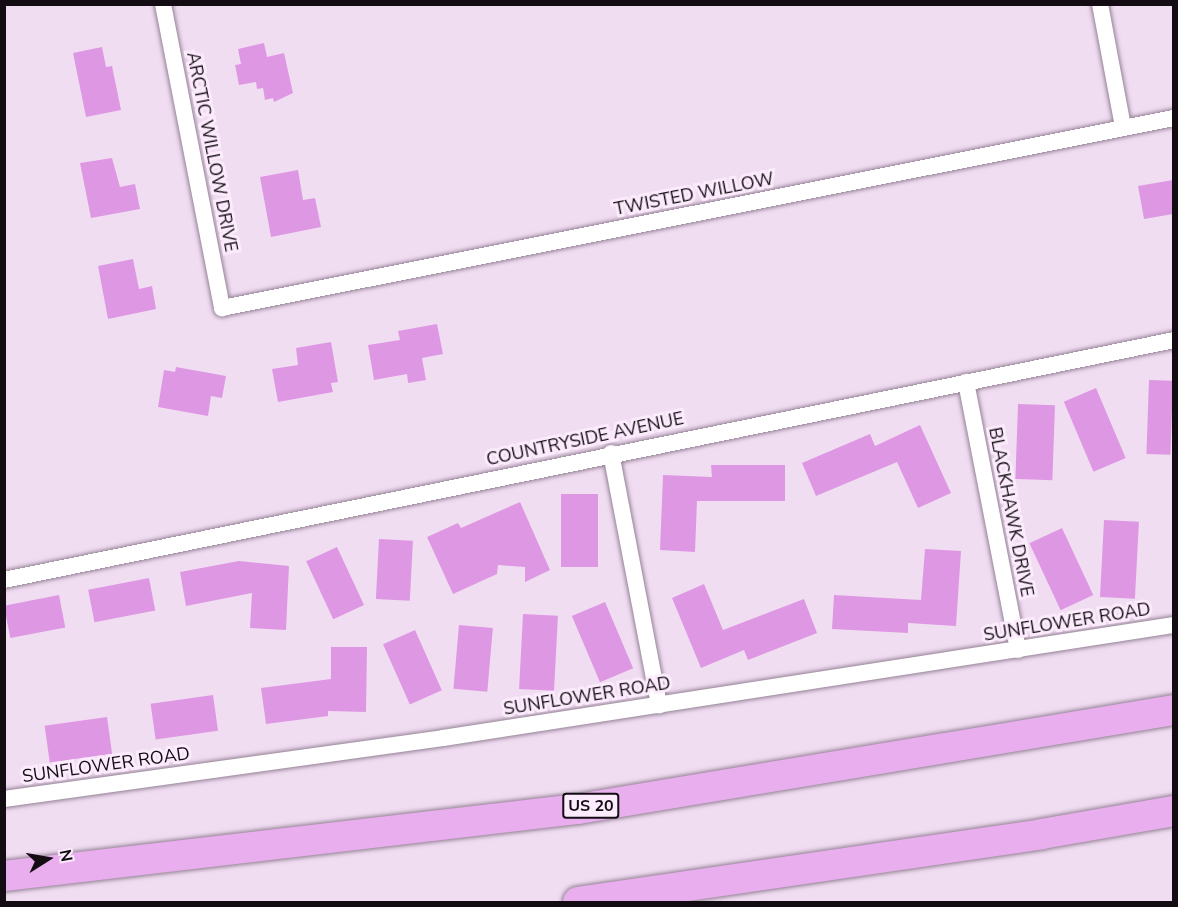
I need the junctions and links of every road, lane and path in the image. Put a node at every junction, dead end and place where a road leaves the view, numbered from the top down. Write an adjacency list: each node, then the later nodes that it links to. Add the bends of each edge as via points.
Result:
1 (163, 4): 5 (street, ARCTIC WILLOW DRIVE)
2 (1100, 4): 4 (street)
3 (1173, 118): 4 (street, TWISTED WILLOW)
4 (1123, 127): 5 (street, TWISTED WILLOW)
5 (222, 308)
6 (1173, 340): 7 (street, COUNTRYSIDE AVENUE)
7 (966, 382): 8 (street, COUNTRYSIDE AVENUE); 11 (street, BLACKHAWK DRIVE)
8 (611, 453): 9 (street, COUNTRYSIDE AVENUE); 12 (street)
9 (4, 580)
10 (1173, 625): 11 (street, SUNFLOWER ROAD)
11 (1018, 650): 12 (street, SUNFLOWER ROAD)
12 (660, 705): 14 (street, SUNFLOWER ROAD)
13 (1173, 710): 16 (highway, US 20, via 578,808)
14 (4, 799)
15 (1173, 811): 17 (highway)
16 (4, 876)
17 (578, 903)

